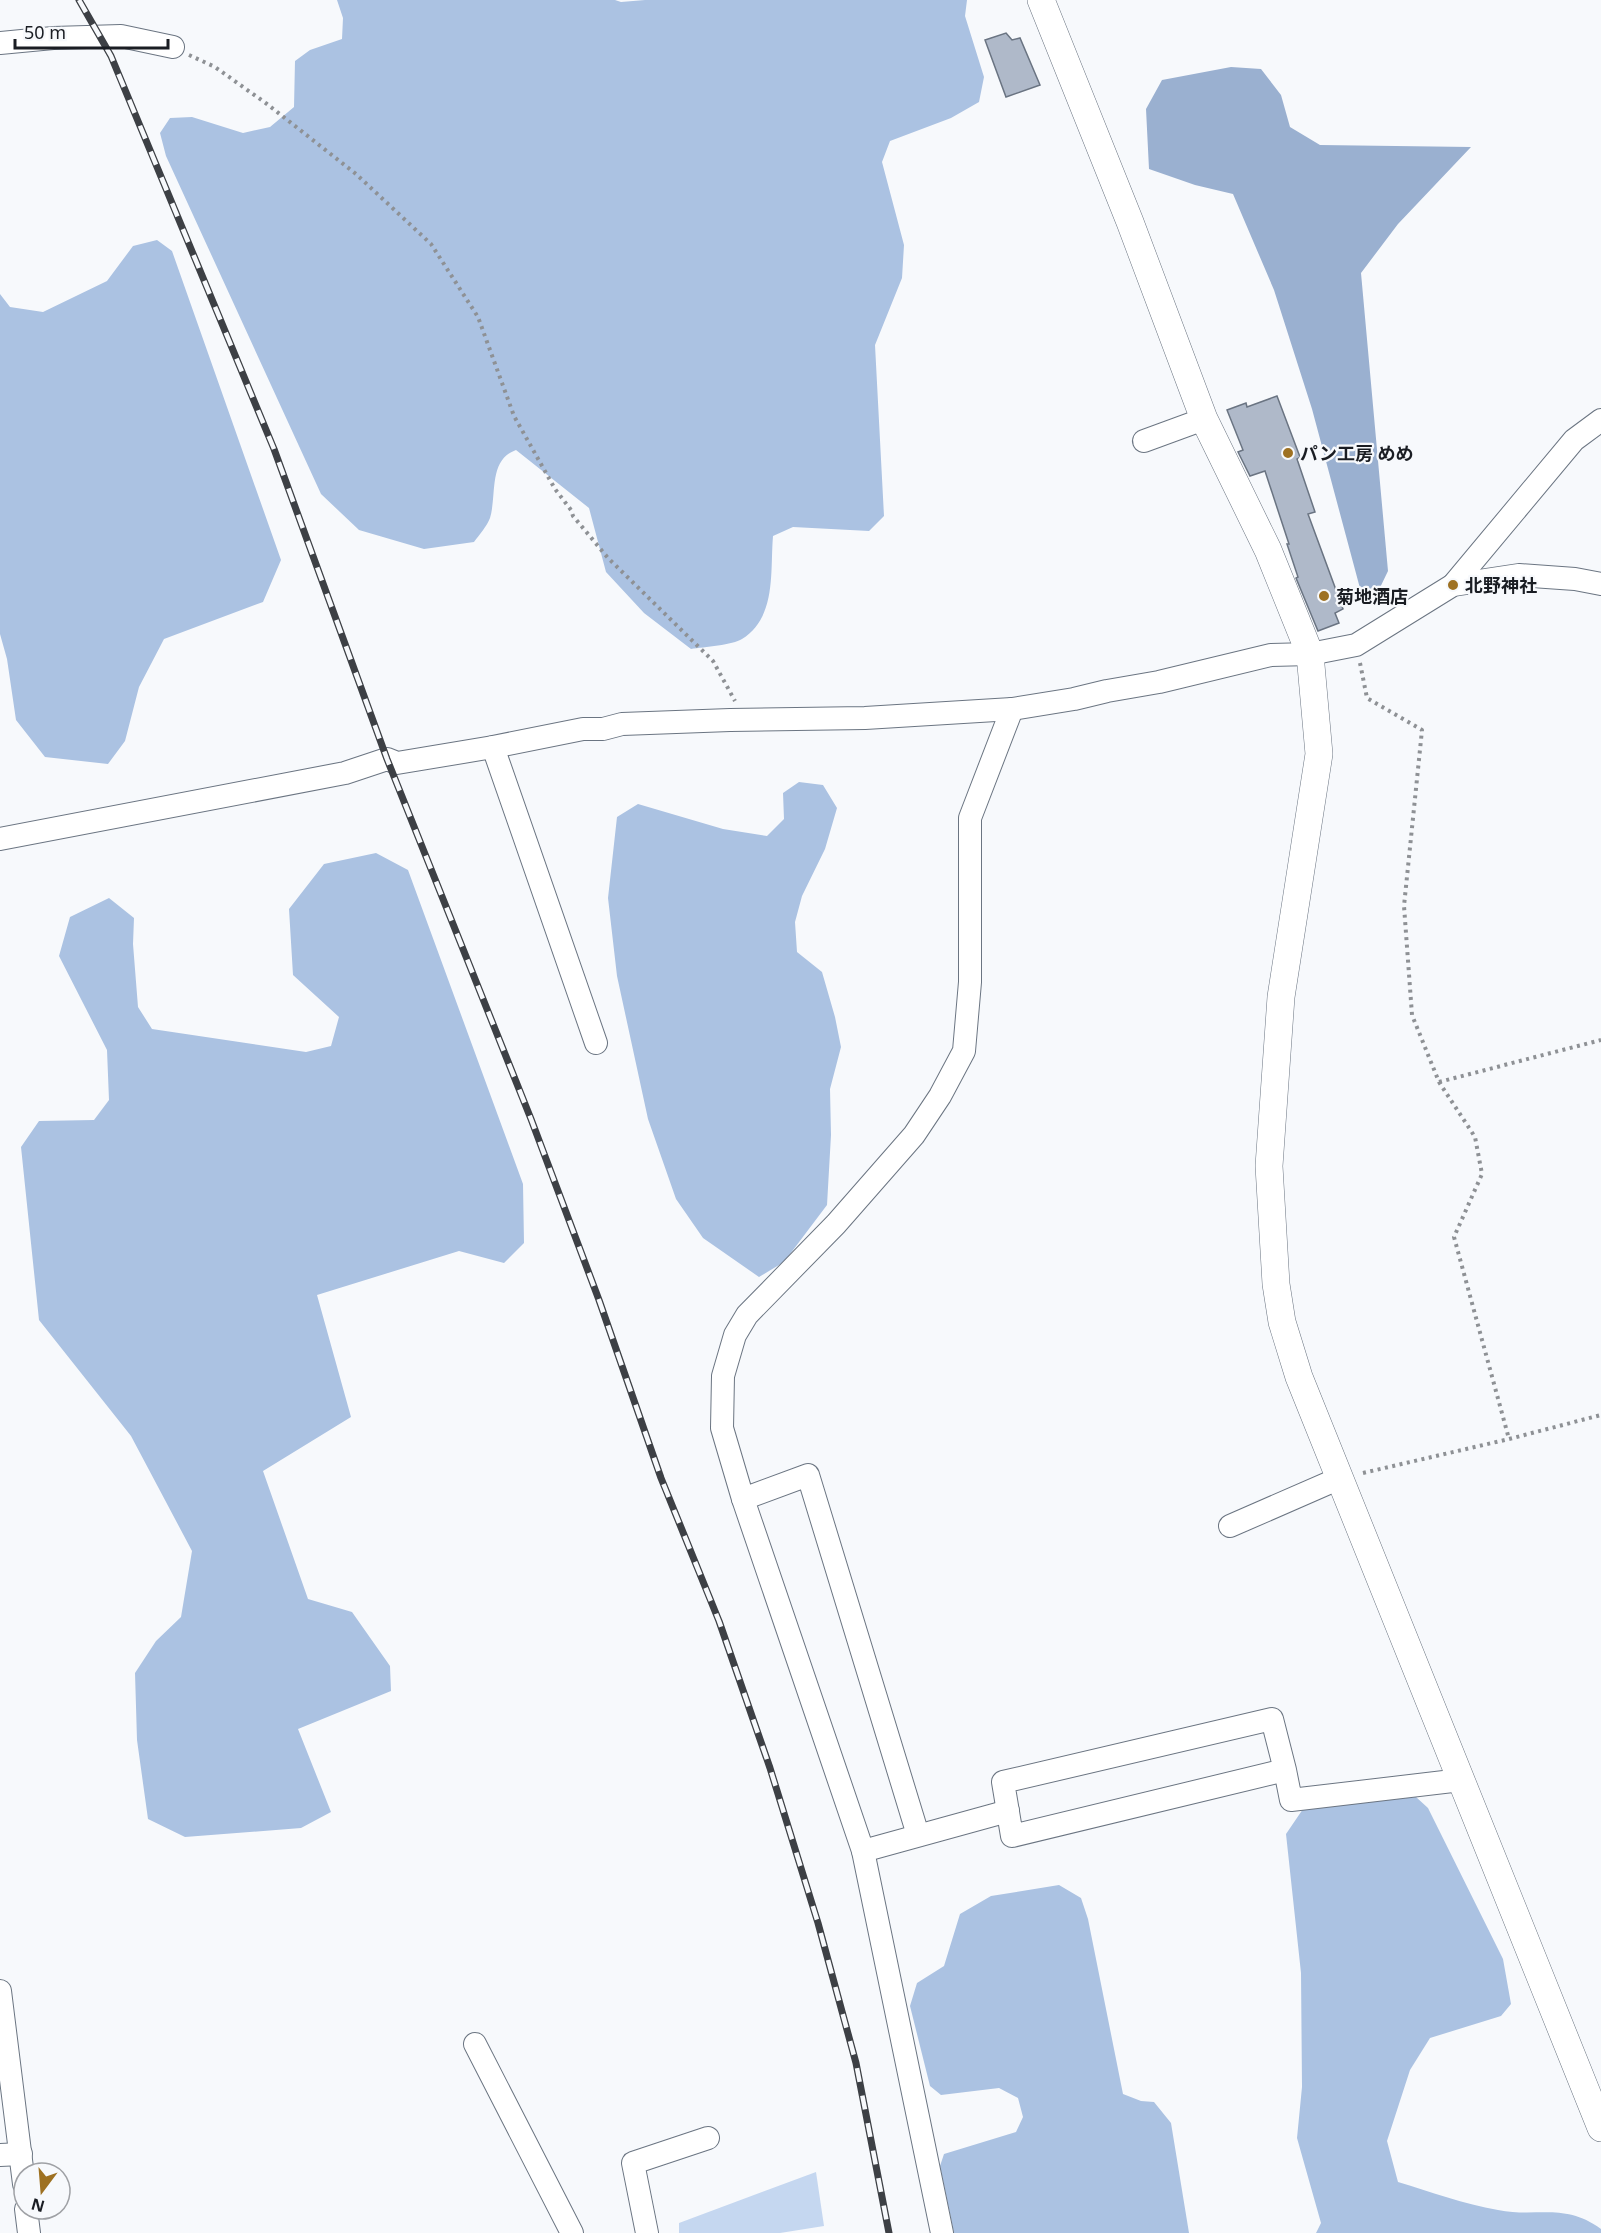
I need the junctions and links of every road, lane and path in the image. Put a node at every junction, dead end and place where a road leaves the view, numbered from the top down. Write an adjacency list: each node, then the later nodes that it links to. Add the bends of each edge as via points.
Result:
1 (1041, 0): 4 (street)
2 (0, 43): 3 (street, via 121,36)
3 (174, 47): 12 (path, via 215,67 267,104 356,174 431,244 478,317 514,416 555,489 608,558 713,661)
4 (1204, 419): 6 (street); 10 (street, via 1268,549)
5 (1601, 420): 8 (street, via 1574,440)
6 (1144, 441)
7 (1601, 584): 8 (street, via 1519,575)
8 (1453, 585): 9 (street)
9 (1356, 645): 10 (street); 17 (path, via 1367,698 1422,730 1404,906 1412,1015)
10 (1310, 654): 11 (street, via 1271,655 1159,682); 20 (street, via 1319,754 1281,997 1269,1166 1282,1322 1299,1377)
11 (1012, 709): 12 (street); 21 (street, via 970,818 970,982 964,1051 914,1135 836,1224 747,1315 735,1335 723,1376 722,1428)
12 (746, 720): 13 (street, via 622,724)
13 (493, 747): 14 (street, via 397,763 387,759 345,773); 16 (street)
14 (0, 839)
15 (1601, 1040): 17 (path)
16 (596, 1043)
17 (1439, 1082): 19 (path, via 1477,1146 1482,1174 1454,1237)
18 (1601, 1415): 19 (path)
19 (1509, 1439): 20 (path)
20 (1340, 1478): 22 (street); 24 (street)
21 (743, 1499): 26 (street, via 808,1475); 27 (street)
22 (1230, 1526)
23 (1285, 1770): 24 (street, via 1292,1800); 25 (street, via 1012,1836); 25 (street, via 1272,1719 1003,1782)
24 (1461, 1780): 31 (street)
25 (1008, 1811): 26 (street)
26 (918, 1836): 27 (street)
27 (863, 1851): 36 (street)
28 (0, 1991): 29 (street)
29 (3, 2042): 33 (street)
30 (476, 2044): 34 (street)
31 (1601, 2128)
32 (708, 2138): 35 (street, via 633,2163)
33 (11, 2155)
34 (572, 2233)
35 (647, 2233)
36 (942, 2233)

